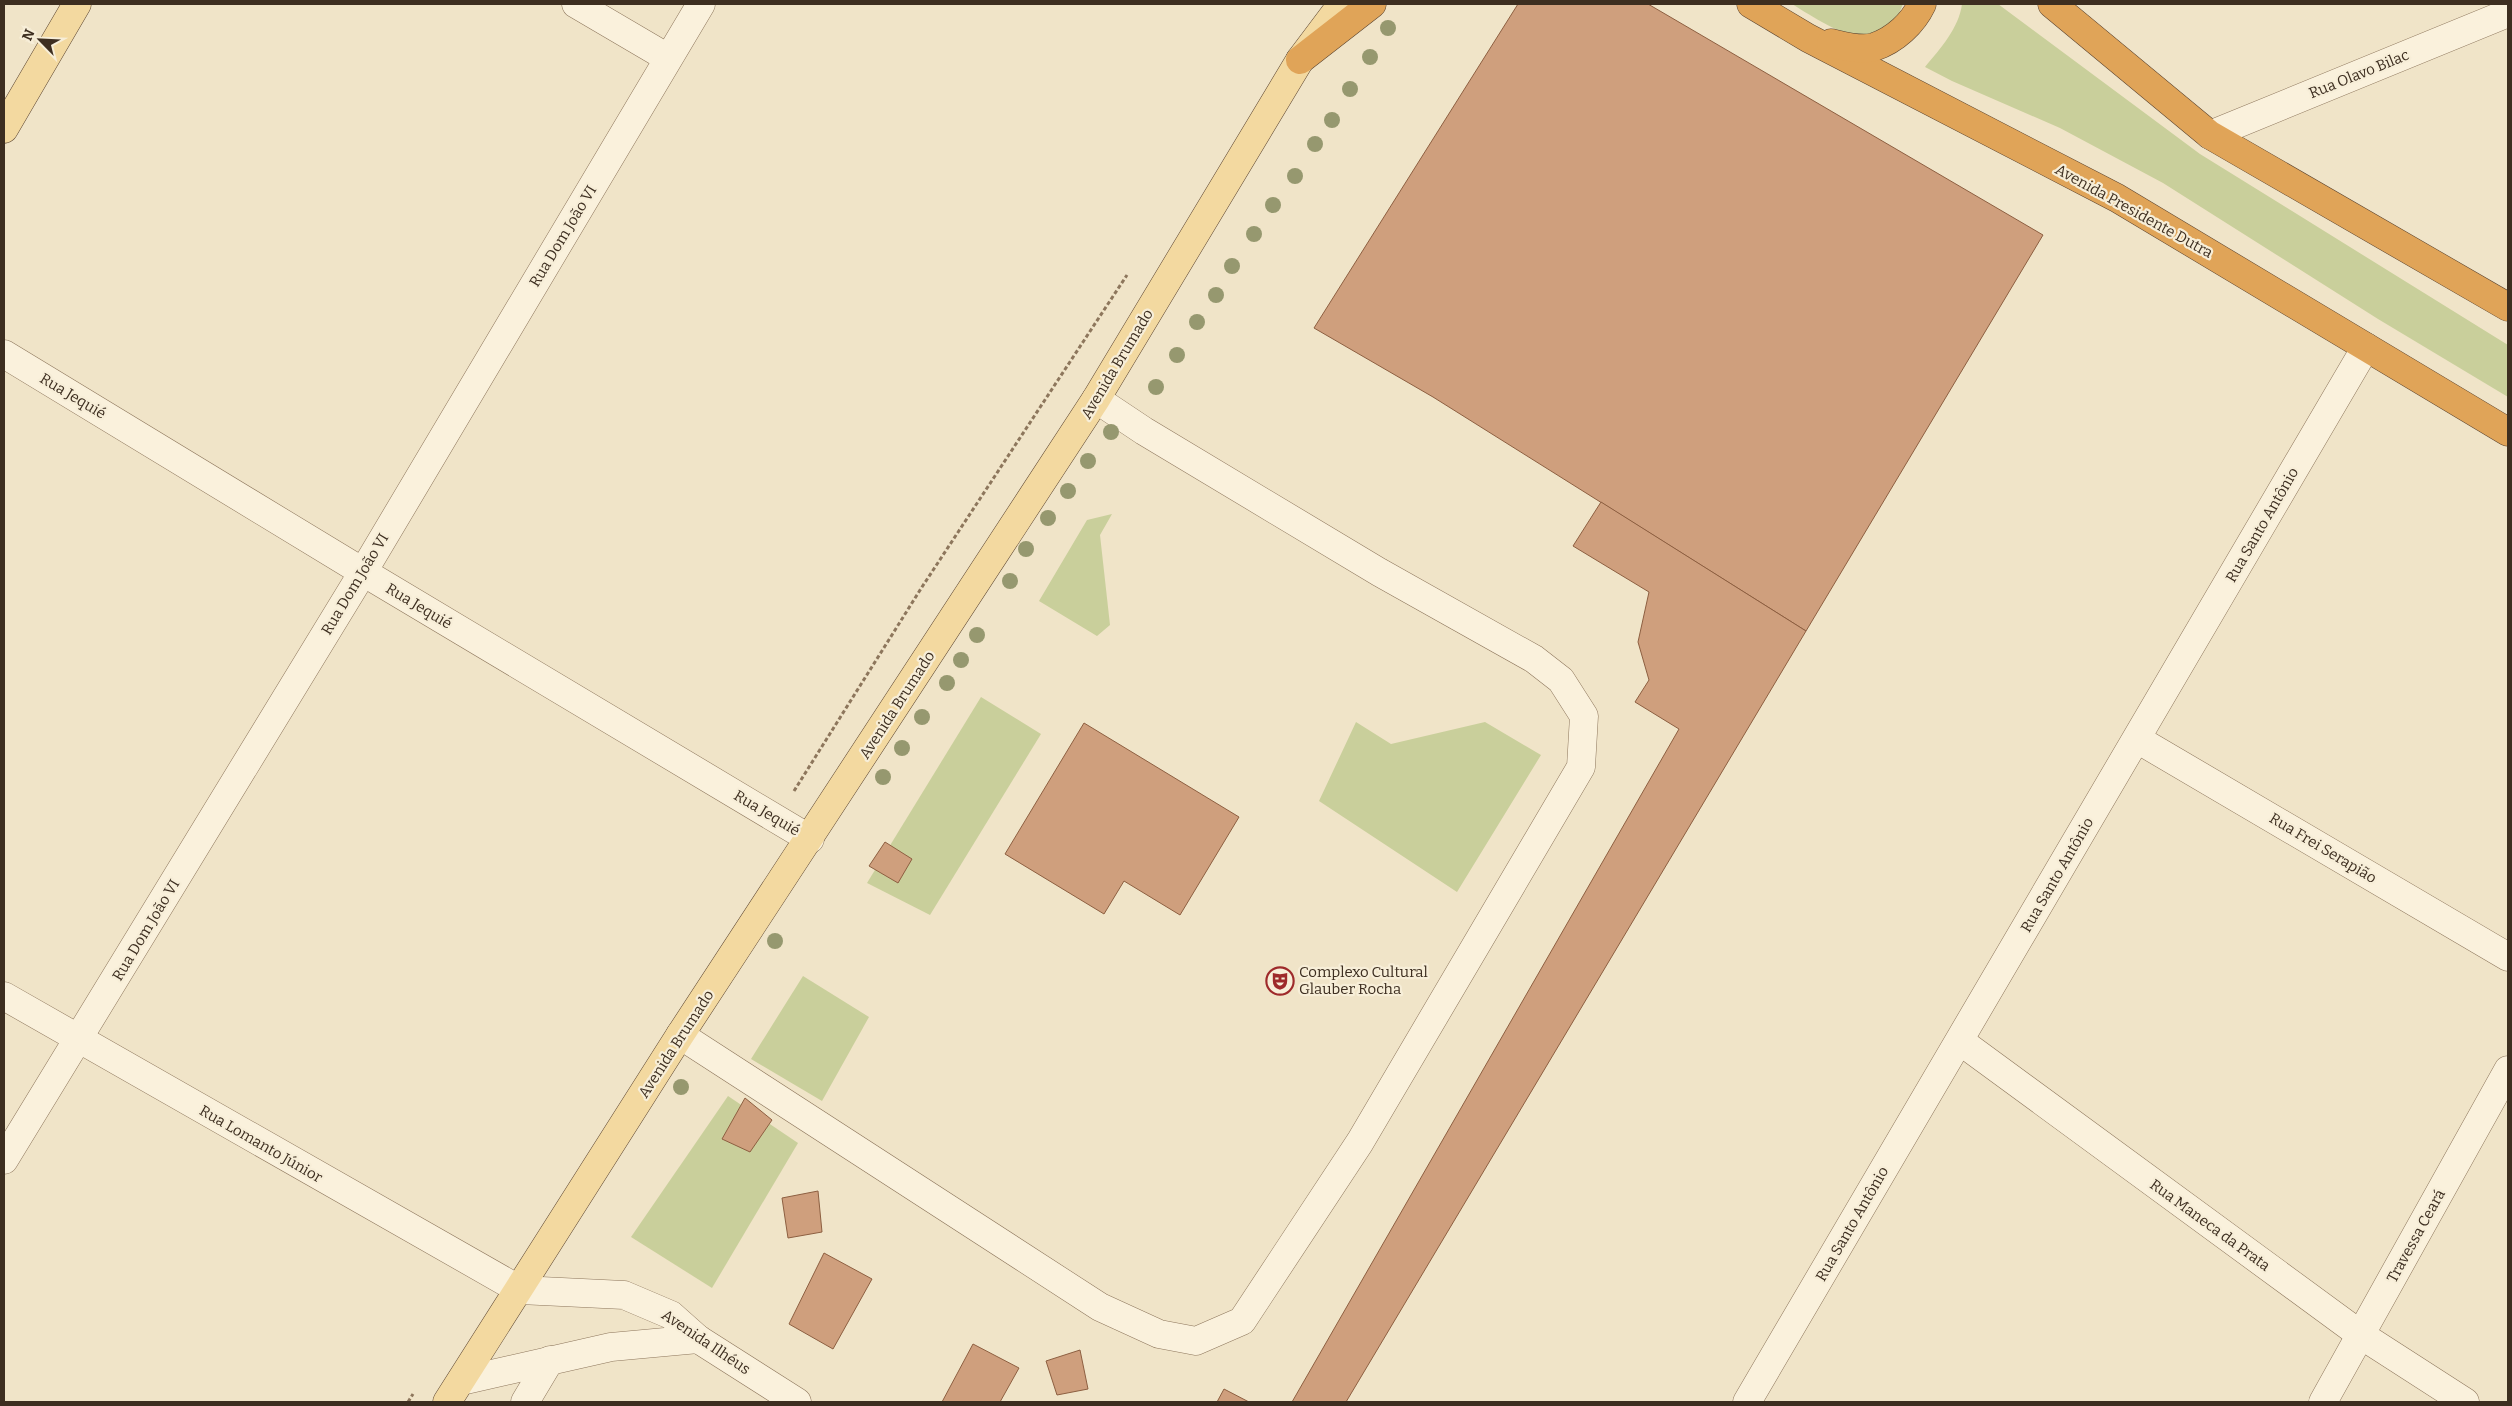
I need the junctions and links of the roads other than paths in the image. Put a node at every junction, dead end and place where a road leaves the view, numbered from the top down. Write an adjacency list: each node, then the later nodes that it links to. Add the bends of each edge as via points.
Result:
1 (77, 4): 13 (main road)
2 (576, 4): 11 (street)
3 (701, 4): 11 (street, Rua Dom João VI)
4 (1342, 4): 12 (main road, Avenida Brumado)
5 (1372, 4): 12 (highway)
6 (1751, 4): 10 (highway, Avenida Presidente Dutra)
7 (1922, 4): 10 (highway, via 1906,28 1873,48 1850,48)
8 (2052, 4): 14 (highway)
9 (2508, 13): 14 (street, Rua Olavo Bilac)
10 (1808, 38): 16 (highway, Avenida Presidente Dutra, via 2117,198)
11 (668, 58): 20 (street, Rua Dom João VI)
12 (1300, 60): 18 (main road, Avenida Brumado)
13 (4, 129)
14 (2210, 135): 15 (highway)
15 (2508, 307)
16 (2366, 347): 19 (highway, Avenida Presidente Dutra); 21 (street, Rua Santo Antônio)
17 (4, 354): 20 (street, Rua Jequié)
18 (1096, 399): 22 (main road, Avenida Brumado); 25 (street, via 1144,432 1379,572 1534,659 1561,680 1584,716 1581,767 1338,1175 1242,1321 1196,1341 1159,1334 1100,1307)
19 (2508, 432)
20 (362, 572): 22 (street, Rua Jequié); 26 (street, Rua Dom João VI)
21 (2137, 739): 23 (street, Rua Frei Serapião); 27 (street, Rua Santo Antônio)
22 (810, 839): 25 (main road, Avenida Brumado)
23 (2508, 957)
24 (4, 996): 26 (street, Rua Lomanto Júnior)
25 (680, 1035): 30 (main road, Avenida Brumado)
26 (79, 1040): 29 (street, Rua Dom João VI); 30 (street, Rua Lomanto Júnior)
27 (1960, 1040): 31 (street, Rua Maneca da Prata); 37 (street, Rua Santo Antônio)
28 (2508, 1070): 31 (street, Travessa Ceará)
29 (4, 1160)
30 (520, 1290): 32 (street, Avenida Ilhéus, via 624,1295 671,1315); 34 (main road, Avenida Brumado)
31 (2361, 1335): 38 (street, Travessa Ceará); 39 (street, Rua Maneca da Prata)
32 (698, 1339): 33 (street, via 611,1347); 36 (street, Avenida Ilhéus)
33 (550, 1360): 34 (street); 35 (street)
34 (454, 1392)
35 (525, 1402)
36 (797, 1402)
37 (1747, 1402)
38 (2323, 1402)
39 (2465, 1402)

